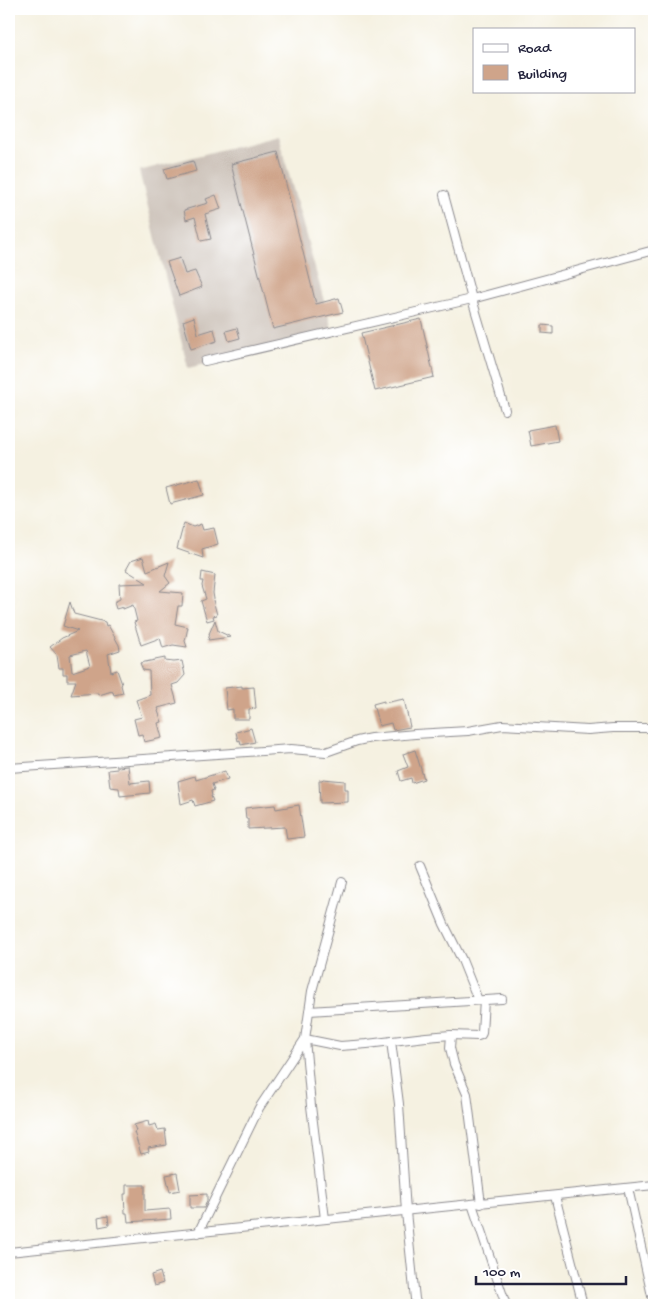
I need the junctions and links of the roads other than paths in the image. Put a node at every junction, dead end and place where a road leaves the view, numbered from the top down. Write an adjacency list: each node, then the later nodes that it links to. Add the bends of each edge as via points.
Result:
1 (444, 195): 3 (street)
2 (654, 250): 3 (street)
3 (472, 299): 4 (street); 5 (street)
4 (205, 361)
5 (505, 410)
6 (654, 728): 7 (street, via 588,730 502,725 468,731 371,738 326,752 291,749)
7 (9, 768)
8 (420, 866): 11 (street)
9 (342, 882): 12 (street)
10 (502, 999): 11 (street)
11 (481, 1000): 12 (street); 13 (street, via 481,1035)
12 (309, 1011): 14 (street)
13 (451, 1035): 15 (street); 20 (street, via 454,1064 467,1094)
14 (305, 1039): 15 (street, via 340,1046); 22 (street, via 310,1106); 23 (street, via 259,1108)
15 (392, 1041): 21 (street)
16 (654, 1185): 17 (street)
17 (628, 1188): 18 (street); 28 (street)
18 (555, 1196): 20 (street); 27 (street)
19 (472, 1204): 20 (street); 21 (street); 26 (street)
20 (481, 1204)
21 (406, 1212): 22 (street); 25 (street)
22 (326, 1219): 23 (street)
23 (198, 1233): 24 (street)
24 (9, 1252)
25 (417, 1305)
26 (506, 1305)
27 (583, 1305)
28 (654, 1305)

